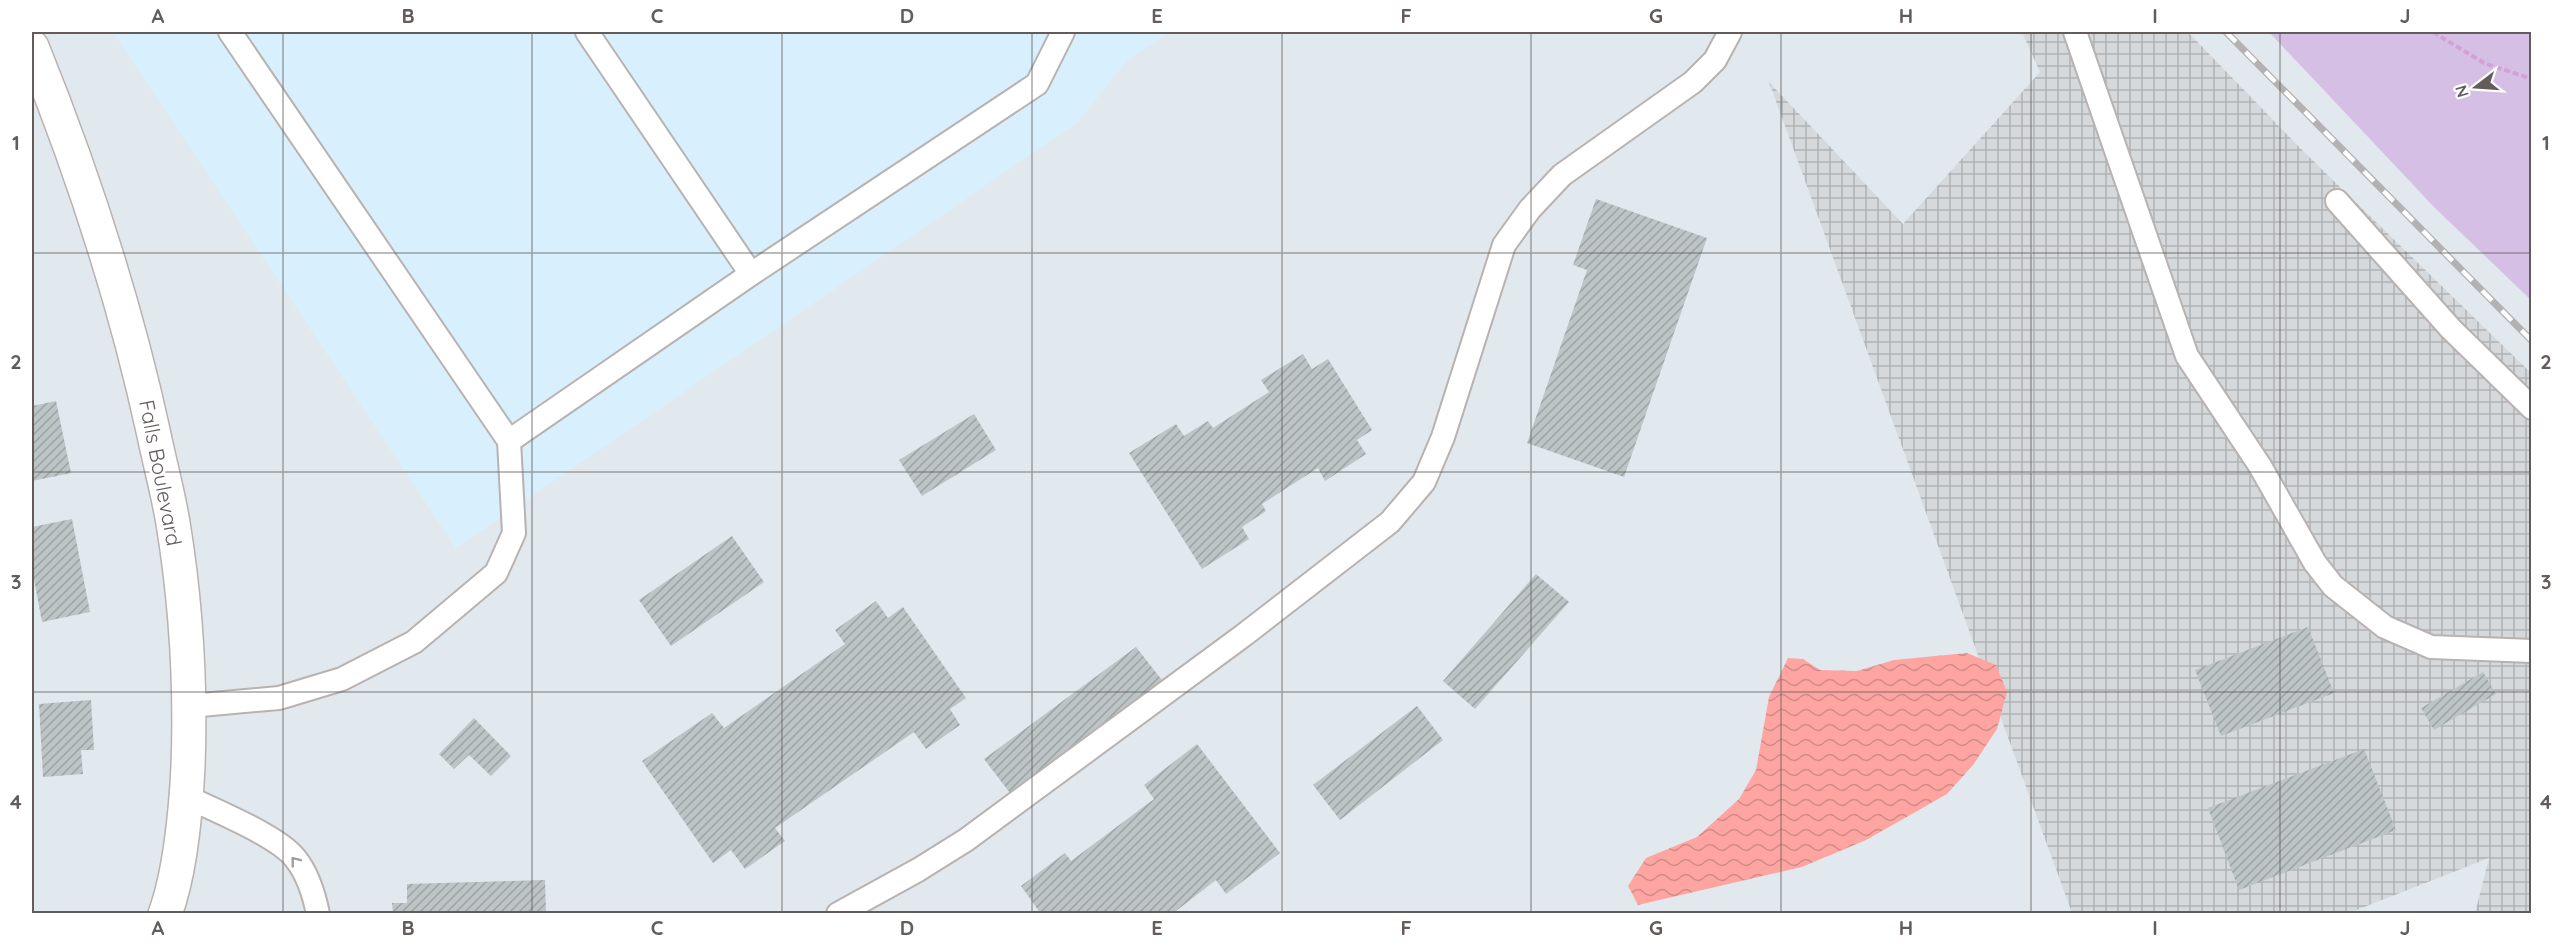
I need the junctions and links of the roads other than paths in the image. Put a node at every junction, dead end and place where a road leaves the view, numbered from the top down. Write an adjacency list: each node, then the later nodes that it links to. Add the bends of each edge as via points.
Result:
1 (230, 32): 10 (lane)
2 (587, 32): 8 (lane)
3 (1063, 32): 8 (lane, via 1037,84)
4 (1730, 32): 16 (lane, via 1715,60 1693,82 1562,175 1504,245 1443,436 1424,482 1390,522 966,840)
5 (2075, 32): 11 (lane, via 2187,356 2260,466 2315,563 2333,586 2385,627 2432,647)
6 (32, 47): 12 (street, Falls Boulevard, via 96,218 128,324 173,524)
7 (2337, 201): 9 (lane, via 2451,329)
8 (751, 274): 10 (lane)
9 (2532, 408)
10 (509, 441): 12 (lane, via 514,533 496,573 414,642 342,679 279,698)
11 (2532, 651)
12 (190, 706): 13 (street, Falls Boulevard)
13 (187, 797): 14 (street, Falls Boulevard); 15 (lane, one-way to 13, via 314,890 295,857 262,834)
14 (168, 912)
15 (318, 914)
16 (838, 914)

